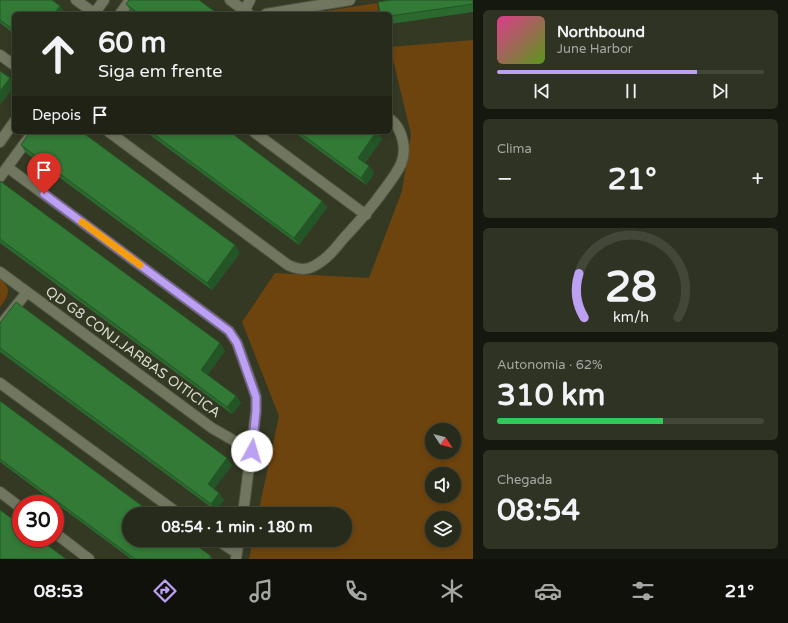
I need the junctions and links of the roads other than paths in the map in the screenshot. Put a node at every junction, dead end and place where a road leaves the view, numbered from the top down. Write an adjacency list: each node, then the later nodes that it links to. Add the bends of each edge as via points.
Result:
1 (76, 0): 7 (street)
2 (104, 0): 8 (street)
3 (130, 0): 9 (street)
4 (230, 0): 10 (street)
5 (250, 0): 10 (street)
6 (350, 0): 11 (street)
7 (91, 12)
8 (95, 12)
9 (121, 12)
10 (247, 12)
11 (278, 12)
12 (0, 55): 13 (street)
13 (12, 64)
14 (392, 121): 22 (street, via 400,131 403,142 402,163)
15 (12, 125): 19 (street)
16 (32, 134): 20 (street)
17 (112, 134): 22 (street, via 296,269 314,267 327,258)
18 (257, 134): 22 (street)
19 (0, 142)
20 (7, 167): 21 (street); 27 (street, via 229,331 237,343 256,397)
21 (0, 177)
22 (366, 215)
23 (0, 272): 24 (street, QD G8 CONJ.JARBAS OITICICA)
24 (27, 292): 25 (street); 27 (street, QD G8 CONJ.JARBAS OITICICA, via 212,428)
25 (0, 326)
26 (0, 383): 30 (street)
27 (252, 451): 31 (street)
28 (0, 492): 29 (street)
29 (12, 501)
30 (169, 507)
31 (244, 507)
32 (64, 540): 35 (street)
33 (226, 547): 34 (street)
34 (237, 556)
35 (89, 559)

